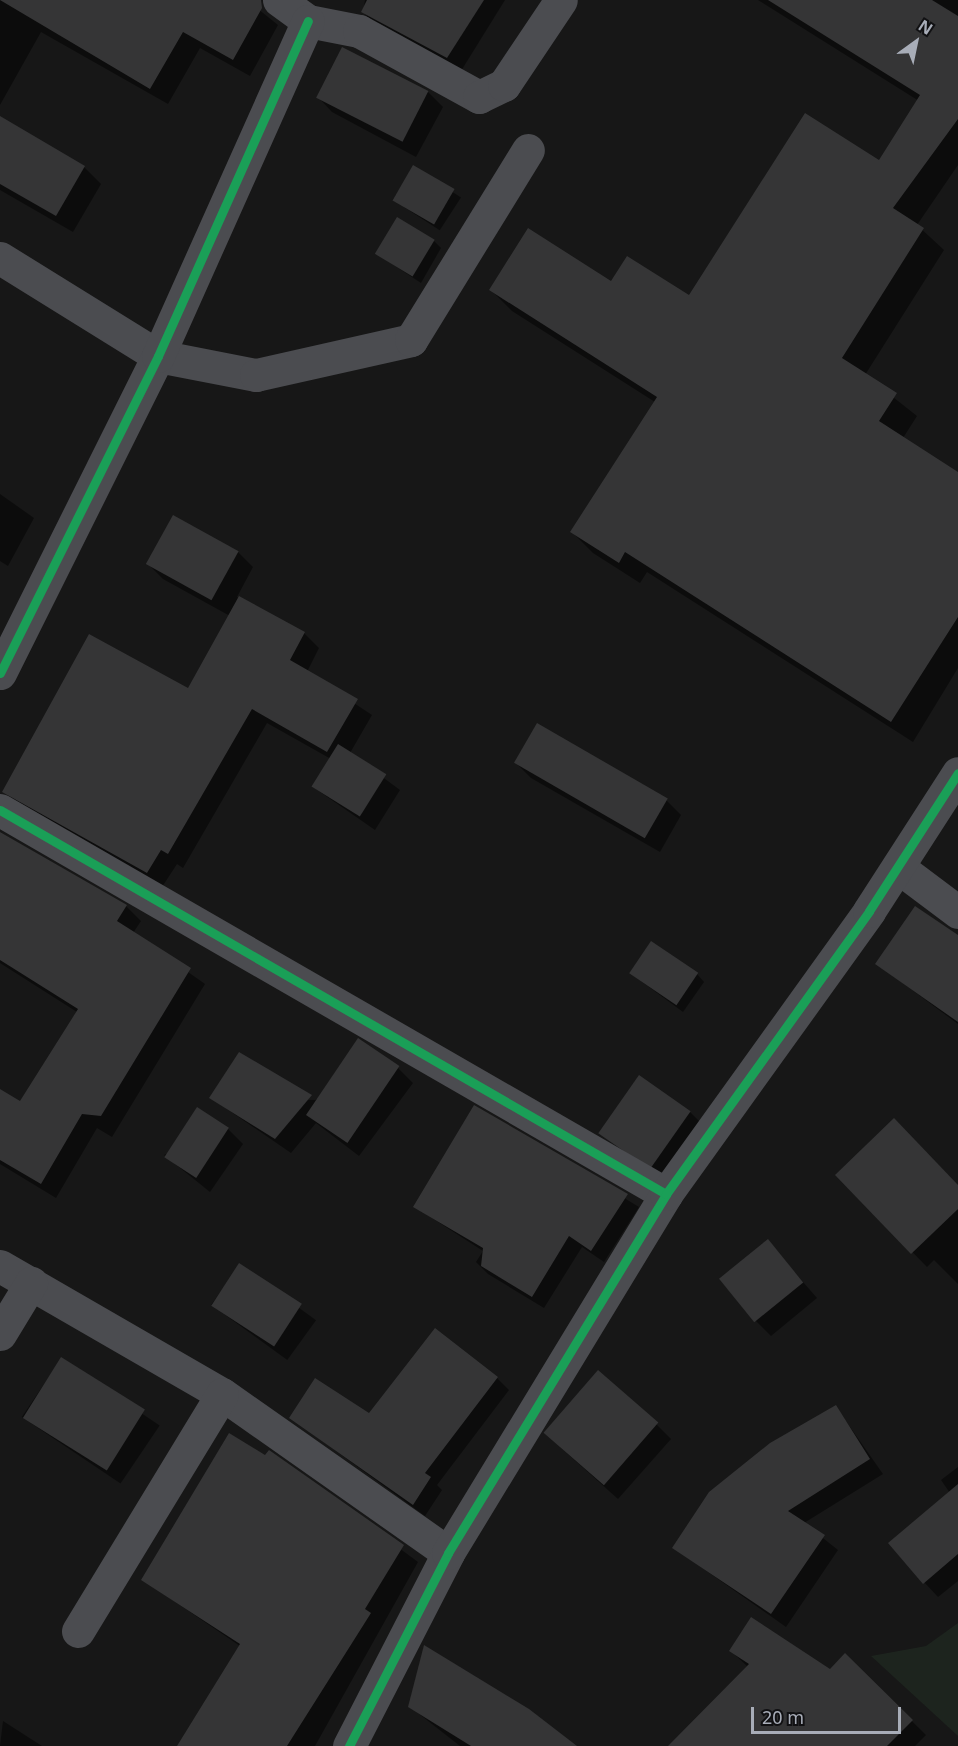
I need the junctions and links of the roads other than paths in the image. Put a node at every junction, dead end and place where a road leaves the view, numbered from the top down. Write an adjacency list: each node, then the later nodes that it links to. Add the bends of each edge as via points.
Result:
1 (279, 0): 3 (street)
2 (561, 0): 3 (street, via 504,85 479,97 359,31)
3 (308, 21): 6 (street)
4 (528, 150): 6 (street, via 411,340 256,375)
5 (0, 258): 6 (street)
6 (158, 356): 7 (street)
7 (10, 630): 8 (street)
8 (0, 673)
9 (958, 773): 11 (street)
10 (0, 810): 13 (street)
11 (898, 867): 12 (street); 13 (street)
12 (958, 912)
13 (666, 1194): 18 (street)
14 (0, 1266): 15 (street)
15 (31, 1283): 16 (street); 17 (street)
16 (0, 1334)
17 (222, 1394): 18 (street); 19 (street)
18 (448, 1553): 20 (street)
19 (78, 1631)
20 (349, 1746)

